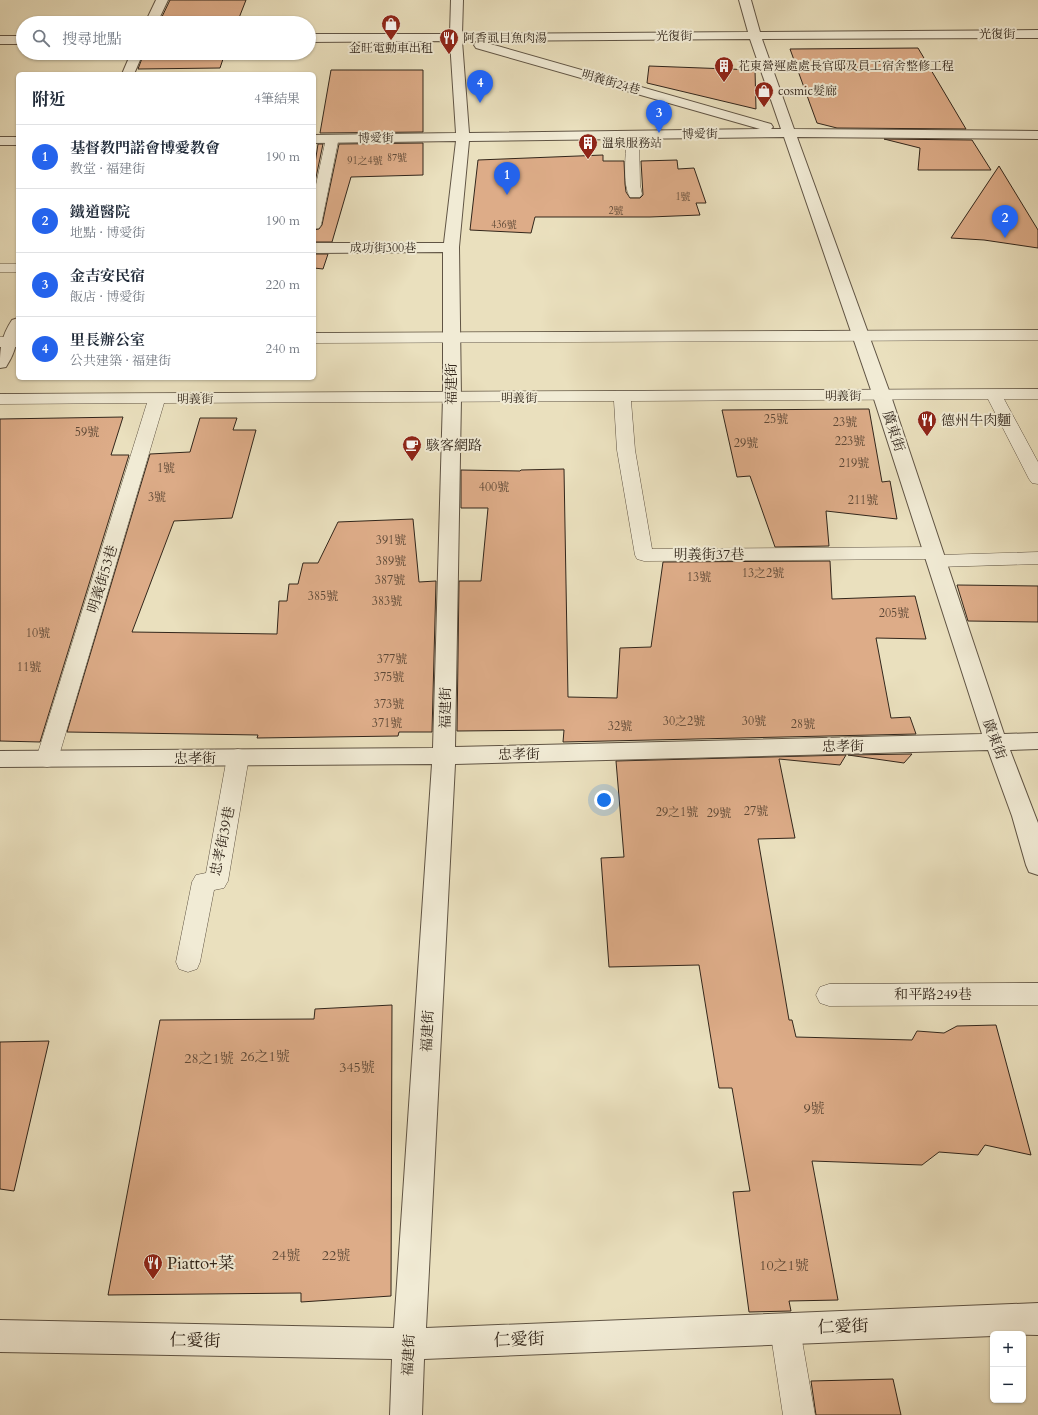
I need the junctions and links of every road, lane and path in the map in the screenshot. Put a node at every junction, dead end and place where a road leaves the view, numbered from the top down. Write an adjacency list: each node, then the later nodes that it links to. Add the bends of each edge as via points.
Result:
1 (162, 0): 4 (street)
2 (457, 0): 8 (street, 福建街)
3 (745, 0): 6 (street, 廣東街)
4 (154, 16)
5 (1038, 34): 6 (street, 光復街)
6 (755, 36): 8 (street, 光復街); 13 (street, 廣東街)
7 (316, 38): 8 (street, 光復街)
8 (456, 38): 13 (street, 明義街24巷); 16 (street, 福建街)
9 (0, 40): 10 (street)
10 (16, 40)
11 (134, 60): 12 (street)
12 (129, 72)
13 (789, 133): 14 (street, 博愛街); 15 (street, 博愛街); 30 (street, 廣東街)
14 (633, 135): 16 (street, 博愛街); 21 (lane)
15 (1038, 135)
16 (463, 137): 18 (street, 博愛街); 23 (street, 福建街)
17 (316, 139): 18 (street, 博愛街)
18 (328, 139): 22 (lane, via 332,142)
19 (0, 141): 20 (street)
20 (16, 141)
21 (635, 194)
22 (316, 216)
23 (451, 247): 24 (street, 成功街300巷); 29 (street, 福建街)
24 (316, 248)
25 (0, 268): 26 (lane)
26 (16, 268)
27 (16, 327): 32 (street)
28 (1038, 335): 30 (lane)
29 (450, 336): 30 (lane); 31 (lane); 38 (street, 福建街)
30 (861, 337): 36 (street, 廣東街)
31 (316, 338)
32 (9, 342): 33 (street)
33 (0, 363)
34 (1038, 394): 35 (lane, 明義街)
35 (994, 395): 36 (lane, 明義街); 41 (lane)
36 (882, 396): 37 (lane, 明義街); 42 (street, 廣東街)
37 (622, 397): 38 (lane, 明義街); 42 (lane, 明義街37巷, via 626,450 644,555)
38 (452, 398): 40 (lane, 明義街); 46 (street, 福建街)
39 (0, 399): 40 (lane, 明義街)
40 (157, 399): 49 (lane, 明義街53巷)
41 (1038, 479)
42 (935, 557): 43 (lane); 45 (street, 廣東街)
43 (1038, 558)
44 (1038, 741): 45 (street, 忠孝街)
45 (996, 743): 46 (street, 忠孝街); 50 (street, 廣東街, via 1024,816)
46 (444, 756): 47 (street, 忠孝街); 57 (street, 福建街)
47 (238, 757): 49 (street, 忠孝街); 51 (lane, 忠孝街39巷, via 216,882 204,882)
48 (0, 759): 49 (street, 忠孝街)
49 (47, 759)
50 (1038, 865)
51 (188, 962)
52 (1038, 994): 53 (lane, 和平路249巷)
53 (829, 995)
54 (1038, 1319): 55 (street, 仁愛街)
55 (784, 1329): 57 (street, 仁愛街); 59 (lane)
56 (0, 1336): 57 (street, 仁愛街)
57 (408, 1344): 58 (street, 福建街)
58 (406, 1415)
59 (798, 1415)

